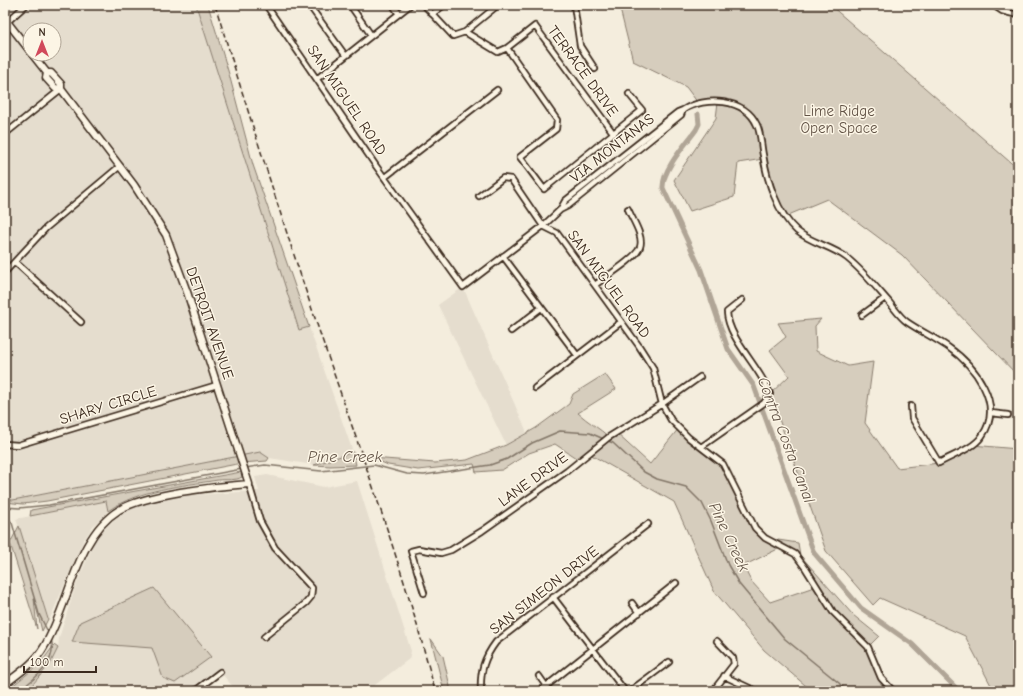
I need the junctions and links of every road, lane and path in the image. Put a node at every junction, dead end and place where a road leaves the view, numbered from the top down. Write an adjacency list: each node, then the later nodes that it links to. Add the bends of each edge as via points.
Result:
1 (26, 5): 15 (street)
2 (266, 5): 23 (street, SAN MIGUEL ROAD)
3 (309, 5): 20 (street)
4 (350, 5): 17 (street)
5 (393, 5): 12 (street)
6 (410, 5): 12 (street)
7 (424, 5): 13 (street)
8 (444, 5): 13 (street)
9 (498, 5): 16 (street)
10 (574, 5): 22 (street, via 580,46)
11 (993, 5): 14 (street, via 1002,11)
12 (399, 14): 17 (street)
13 (432, 14): 16 (street, via 453,36)
14 (1018, 15)
15 (6, 21): 18 (street)
16 (464, 32): 19 (street, via 498,52)
17 (371, 35): 20 (street)
18 (22, 41)
19 (507, 48): 28 (street, TERRACE DRIVE, via 535,26); 28 (street, TERRACE DRIVE, via 557,120 556,129 520,157 544,189)
20 (345, 55): 23 (street)
21 (38, 62): 24 (street, DETROIT AVENUE, via 47,73 46,78 55,88)
22 (595, 69)
23 (318, 78): 30 (street, SAN MIGUEL ROAD)
24 (60, 89): 27 (street); 29 (street, DETROIT AVENUE)
25 (497, 90): 30 (street)
26 (629, 94): 28 (street, via 642,110)
27 (5, 134)
28 (614, 134)
29 (120, 166): 35 (street, via 46,228); 47 (street, DETROIT AVENUE, via 166,235 188,292)
30 (385, 177): 34 (street, SAN MIGUEL ROAD, via 463,287)
31 (480, 196): 33 (street, via 503,178 511,179)
32 (628, 209): 37 (street, via 640,237 641,247 636,254)
33 (544, 226): 34 (street, SAN MIGUEL ROAD); 37 (street, SAN MIGUEL ROAD, via 557,233); 38 (street, VIA MONTANAS, via 560,210 681,115 683,110 698,103 724,102 736,105 752,117 757,125 769,183 796,230 845,257 864,273)
34 (503, 256): 40 (street)
35 (15, 262): 36 (street); 42 (street)
36 (5, 272)
37 (595, 285): 43 (street, SAN MIGUEL ROAD)
38 (885, 298): 41 (street); 51 (street, VIA MONTANAS, via 905,321 949,348 967,365 985,389)
39 (742, 300): 54 (street, via 727,312 728,322 743,350 768,386 770,394 764,403)
40 (541, 308): 44 (street); 45 (street)
41 (862, 315)
42 (81, 322)
43 (621, 322): 45 (street); 49 (street, SAN MIGUEL ROAD, via 653,368)
44 (511, 331)
45 (577, 355): 48 (street)
46 (700, 377): 49 (street, LANE DRIVE)
47 (218, 385): 53 (street, SHARY CIRCLE, via 18,445); 55 (street, DETROIT AVENUE)
48 (535, 388)
49 (662, 404): 54 (street, SAN MIGUEL ROAD, via 671,420); 58 (street, LANE DRIVE, via 609,437 555,480 451,550 441,553 419,549 411,551)
50 (911, 406): 51 (street, via 912,418 939,463 972,445 982,436)
51 (991, 413): 52 (street)
52 (1008, 415)
53 (5, 444)
54 (701, 447): 79 (street, SAN MIGUEL ROAD, via 723,464 755,528 765,538 795,554 833,612 868,647 881,678)
55 (249, 484): 62 (street, DETROIT AVENUE, via 260,521 275,548 312,588 311,597 306,603); 69 (street, via 215,486 146,499 128,505 107,519 90,539 48,640 35,660)
56 (648, 524): 59 (street, SAN SIMEON DRIVE)
57 (676, 583): 61 (street)
58 (424, 593)
59 (553, 597): 64 (street); 73 (street, SAN SIMEON DRIVE, via 496,642 488,652 480,677)
60 (632, 603): 61 (street)
61 (639, 613): 64 (street)
62 (264, 637)
63 (717, 641): 68 (street, via 733,658 734,664)
64 (593, 651): 70 (street); 75 (street)
65 (669, 662): 76 (street)
66 (220, 672): 71 (street)
67 (539, 676): 70 (street)
68 (724, 676): 77 (street); 78 (street)
69 (5, 684)
70 (546, 686): 74 (street)
71 (201, 689): 72 (street)
72 (195, 691)
73 (481, 691)
74 (540, 691)
75 (625, 691)
76 (630, 691)
77 (713, 691)
78 (756, 691)
79 (893, 691)

